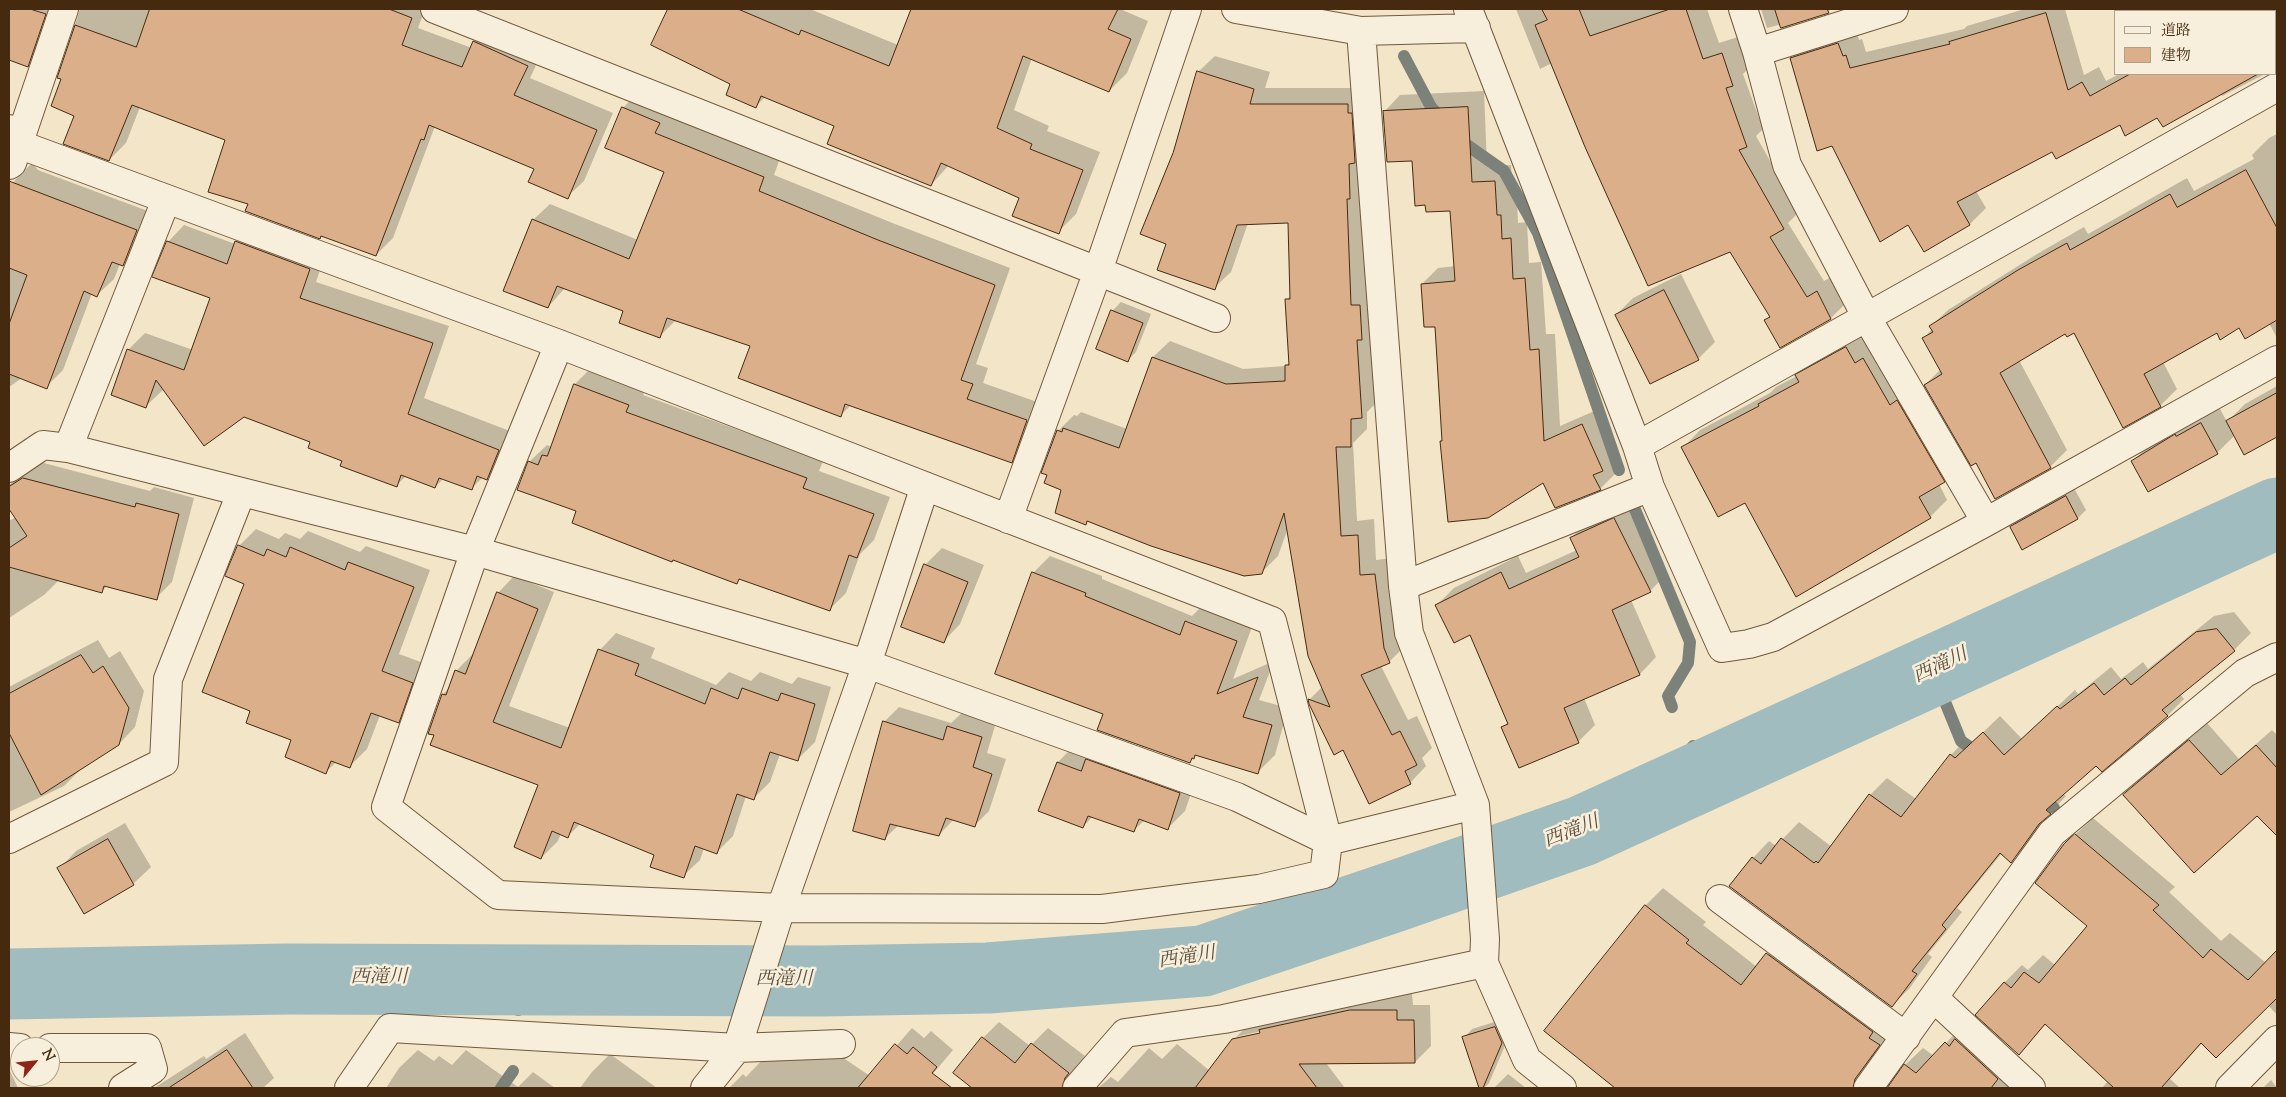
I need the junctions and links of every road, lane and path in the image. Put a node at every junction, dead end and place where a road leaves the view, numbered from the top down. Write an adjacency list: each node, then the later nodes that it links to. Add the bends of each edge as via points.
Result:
1 (64, 9): 11 (street)
2 (436, 9): 13 (street)
3 (1187, 9): 13 (street)
4 (1236, 9): 8 (street)
5 (1743, 9): 9 (street)
6 (1894, 9): 9 (street)
7 (1472, 19): 8 (street); 18 (street)
8 (1361, 31): 27 (street)
9 (1757, 52): 15 (street, via 1787,165)
10 (2277, 87): 15 (street)
11 (12, 146): 12 (street)
12 (166, 200): 16 (street); 19 (street)
13 (1098, 271): 14 (street); 24 (street)
14 (1216, 318)
15 (1868, 318): 18 (street); 25 (street)
16 (559, 344): 21 (street); 26 (street)
17 (2277, 360): 25 (street)
18 (1637, 446): 22 (street)
19 (68, 448): 20 (street, via 43,445); 23 (street)
20 (9, 468)
21 (925, 486): 24 (street); 29 (street)
22 (1650, 487): 25 (street, via 1722,648 1773,636); 27 (street)
23 (242, 493): 26 (street); 31 (street, via 168,679 164,762)
24 (1008, 519): 32 (street, via 1272,621)
25 (1986, 522)
26 (475, 551): 29 (street); 34 (street, via 386,807 498,895)
27 (1403, 586): 30 (street, via 1409,633)
28 (2277, 657): 36 (street, via 2244,673 2052,833)
29 (867, 664): 32 (street, via 1237,798); 34 (street)
30 (1476, 815): 32 (street); 35 (street)
31 (9, 839)
32 (1328, 841): 34 (street, via 1324,874 1259,889 1102,909)
33 (1720, 899): 37 (street)
34 (781, 908): 41 (street)
35 (1484, 963): 45 (street, via 1224,1019 1125,1033); 46 (street, via 1527,1060)
36 (1934, 998): 37 (street); 48 (street)
37 (1906, 1037): 47 (street)
38 (2277, 1040): 49 (street)
39 (841, 1044): 41 (street)
40 (60, 1048): 42 (street, via 147,1048 153,1069)
41 (737, 1048): 43 (street, via 390,1028); 44 (street)
42 (123, 1088)
43 (349, 1088)
44 (705, 1088)
45 (1077, 1088)
46 (1562, 1088)
47 (1868, 1088)
48 (2031, 1088)
49 (2230, 1088)

